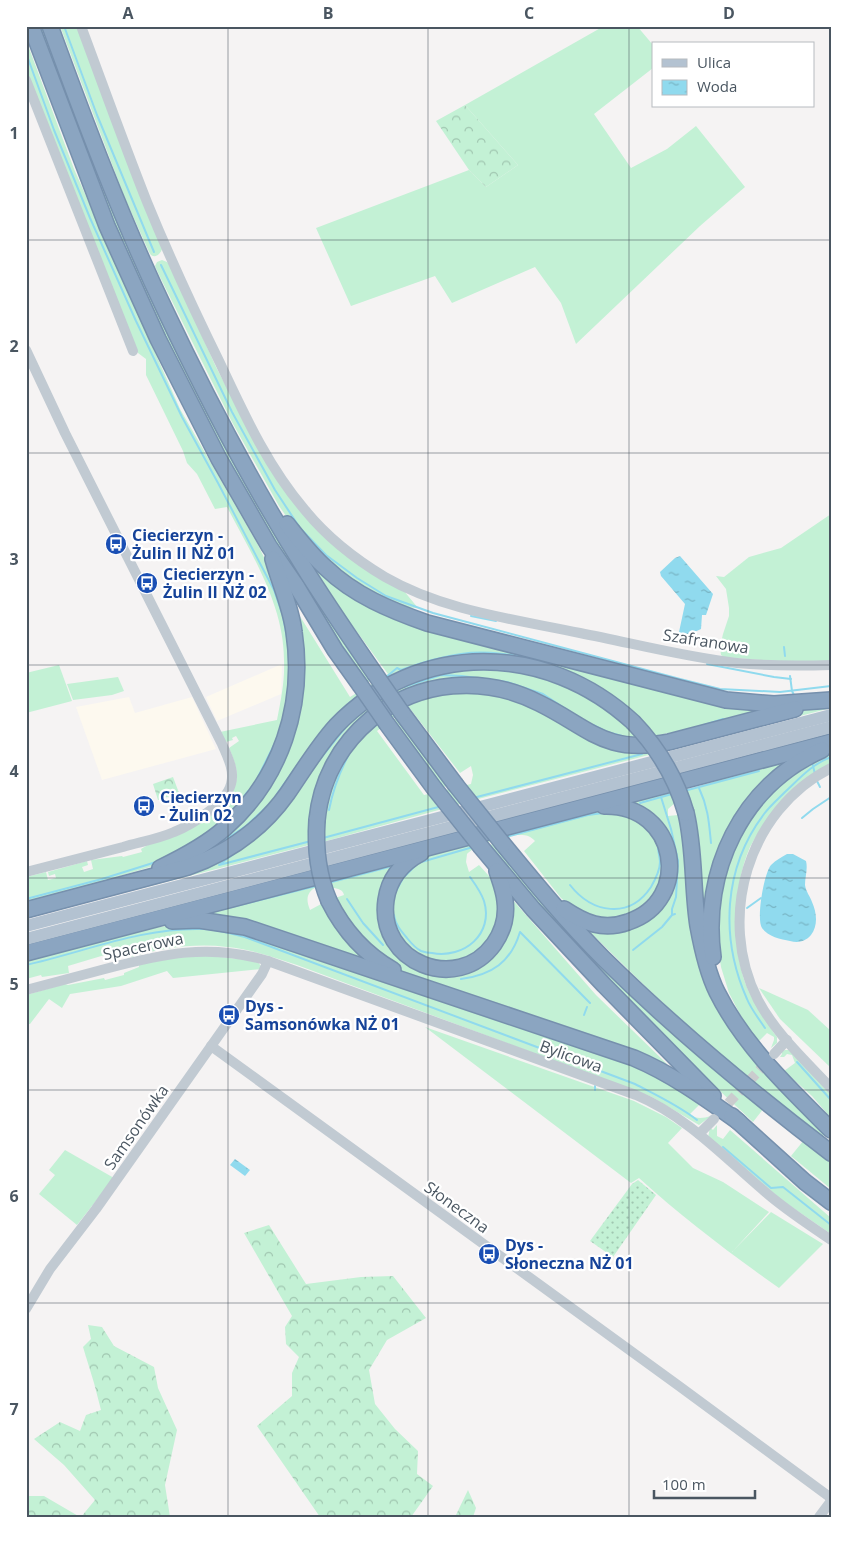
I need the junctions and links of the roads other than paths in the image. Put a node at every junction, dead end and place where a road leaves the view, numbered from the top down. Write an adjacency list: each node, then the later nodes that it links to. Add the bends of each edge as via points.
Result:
1 (31, 26): 8 (highway, via 107,226 158,339 219,459)
2 (50, 26): 7 (highway, via 80,111 144,264)
3 (81, 26): 9 (street, Szafranowa, via 147,201 257,439 303,508 352,555 410,590 464,608 737,663)
4 (26, 80): 6 (street)
5 (26, 350): 19 (street, via 222,744 233,776 229,789 218,802 197,820 177,831)
6 (134, 351)
7 (260, 494): 10 (highway, via 327,569 372,601 414,618 726,700 774,704); 21 (highway, bridge, via 309,576 402,713 455,784)
8 (269, 546): 18 (highway, bridge, via 387,724); 20 (highway, via 289,608 297,671 291,720 277,760 250,802 224,829 186,855)
9 (831, 665)
10 (831, 700): 29 (highway, bridge, via 650,746 611,742 539,703 488,686 433,689 409,696 385,709 352,738 329,774 317,820 317,861 329,901 348,932 374,958 399,974)
11 (831, 715): 23 (main road)
12 (831, 728): 25 (main road)
13 (831, 742): 16 (highway)
14 (831, 746): 30 (highway, via 789,769 770,785 743,816 725,850 715,884 711,921 713,958)
15 (831, 768): 31 (street, via 802,787 773,818 751,857 741,894 740,934 747,973 764,1011)
16 (584, 806): 17 (highway); 21 (highway, via 624,807 636,811 653,824 668,852 669,870 664,890 645,914 615,925 586,921)
17 (438, 845): 18 (highway, via 412,858 399,870 389,888 386,906 388,927 397,945 413,959 432,968 450,969 469,964 486,953 498,938 505,901); 24 (highway)
18 (493, 861): 36 (highway, via 604,985)
19 (26, 872)
20 (132, 883): 22 (highway); 30 (highway, bridge, via 195,864 240,841 277,807 323,742 348,715 382,690 421,672 453,664 498,662 532,667 585,686 614,705 652,743 670,772 681,796 692,845 702,947)
21 (552, 901): 39 (highway, via 603,958 689,1039)
22 (26, 910)
23 (26, 926)
24 (126, 927): 26 (highway); 29 (highway, via 199,920 245,927)
25 (26, 939)
26 (26, 953)
27 (268, 961): 28 (street, Spacerowa, via 218,952 173,953); 32 (street, Samsonówka); 38 (street, Bylicowa, via 642,1098 668,1111)
28 (26, 990)
29 (440, 992): 36 (highway, via 653,1066)
30 (724, 1005): 37 (highway, via 747,1041)
31 (787, 1040): 33 (street); 34 (street)
32 (211, 1046): 42 (street, Samsonówka, via 96,1210 44,1276); 43 (street, Słoneczna)
33 (774, 1054)
34 (831, 1088)
35 (714, 1119): 38 (street)
36 (739, 1122): 40 (highway)
37 (831, 1130)
38 (699, 1134): 41 (street, Bylicowa, via 774,1200)
39 (831, 1153)
40 (831, 1202)
41 (831, 1240)
42 (26, 1309)
43 (831, 1500): 44 (street)
44 (819, 1517)

